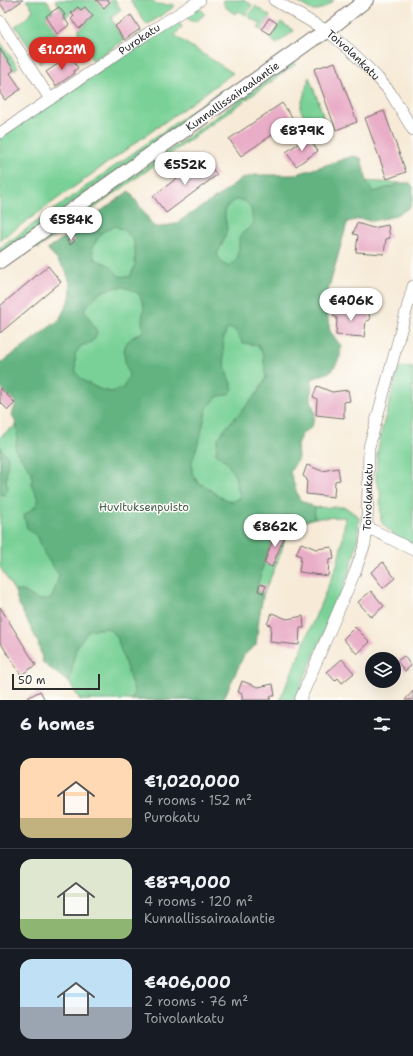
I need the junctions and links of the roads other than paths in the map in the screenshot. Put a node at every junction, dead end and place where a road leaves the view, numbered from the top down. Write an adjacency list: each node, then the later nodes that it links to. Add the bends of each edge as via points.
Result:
1 (200, 0): 6 (street, Purokatu)
2 (274, 0): 5 (street, Toivolankatu)
3 (366, 0): 5 (street, Kunnallissairaalantie)
4 (0, 21): 6 (street)
5 (327, 31): 7 (street, Toivolankatu, via 377,77 390,92); 9 (street, Kunnallissairaalantie, via 312,39)
6 (50, 99): 8 (street, Purokatu)
7 (413, 130)
8 (0, 133)
9 (0, 261)
10 (413, 286): 11 (street, Toivolankatu, via 369,447)
11 (367, 527): 12 (street); 13 (street, Toivolankatu, via 365,544 355,572)
12 (413, 550)
13 (300, 700)

